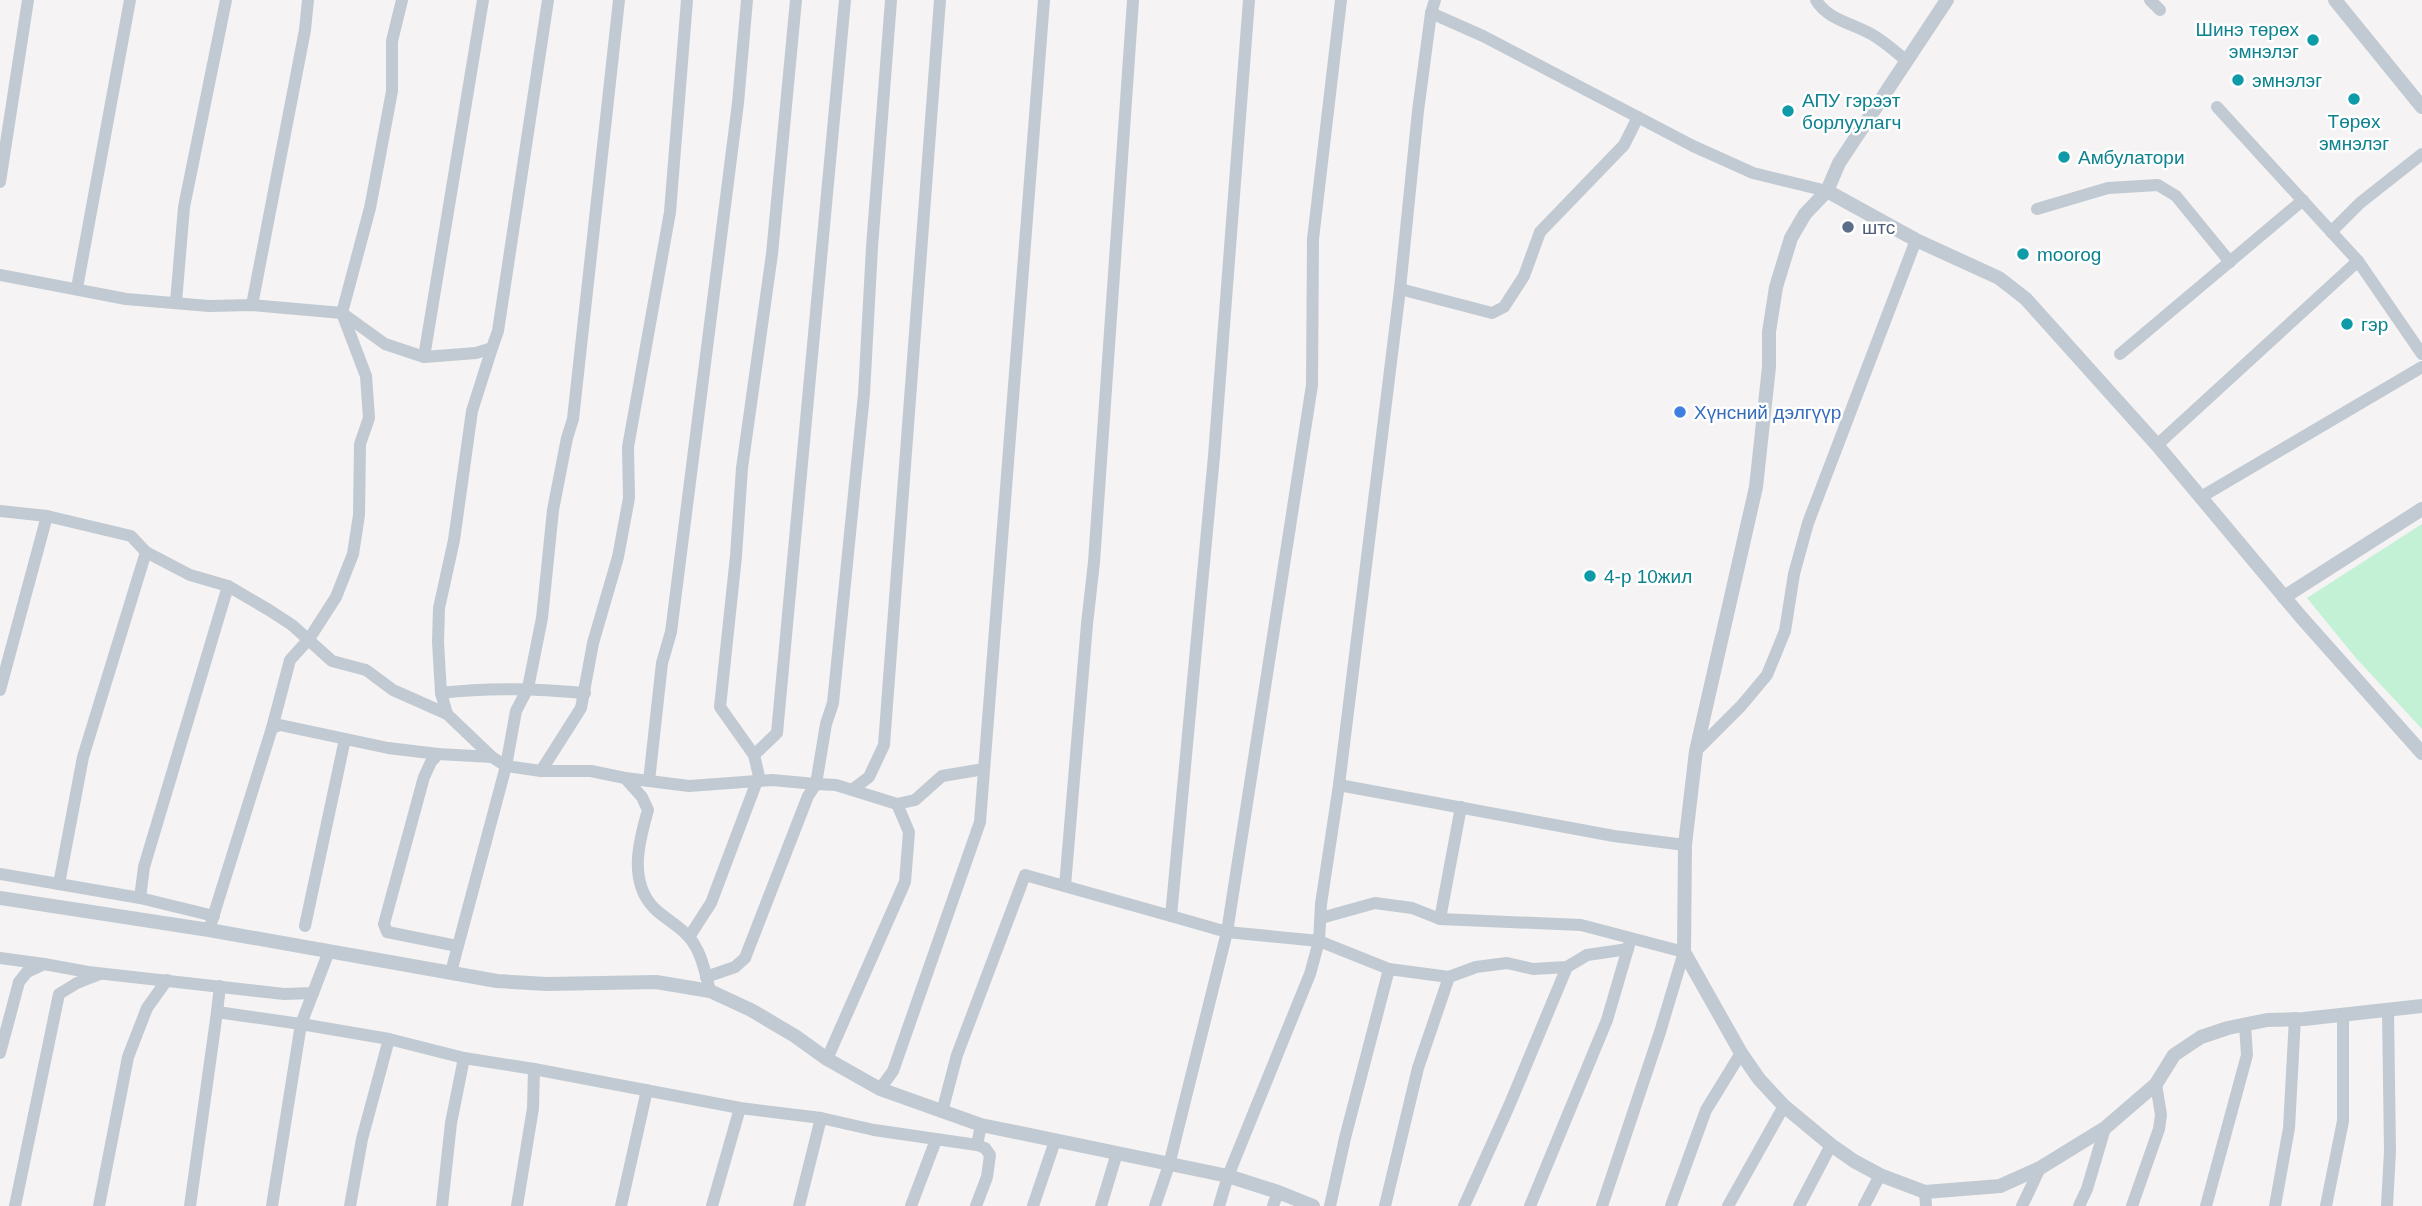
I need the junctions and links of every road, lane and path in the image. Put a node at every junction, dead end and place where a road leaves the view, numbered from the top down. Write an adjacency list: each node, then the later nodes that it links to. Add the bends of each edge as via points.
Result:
1 (28, 0): 31 (street)
2 (130, 0): 40 (street)
3 (226, 0): 42 (street, via 184,207)
4 (308, 0): 43 (street)
5 (402, 0): 44 (street, via 392,41 392,91 382,150)
6 (483, 0): 48 (street)
7 (548, 0): 45 (street)
8 (619, 0): 59 (street, via 573,419 553,510 542,618)
9 (687, 0): 62 (street, via 670,212 628,447 629,498)
10 (747, 0): 75 (street)
11 (796, 0): 69 (street, via 772,254 742,468 720,707)
12 (845, 0): 69 (street, via 777,733)
13 (891, 0): 77 (street, via 852,526 833,703)
14 (940, 0): 79 (street, via 884,745 869,777)
15 (1044, 0): 72 (street)
16 (1133, 0): 85 (street, via 1094,562)
17 (1249, 0): 88 (street, via 1214,456)
18 (1341, 0): 93 (street, via 1313,239 1312,385)
19 (1435, 0): 25 (street)
20 (1816, 0): 26 (street, via 1833,17 1875,36)
21 (1947, 0): 26 (street)
22 (2150, 0): 24 (street)
23 (2335, 0): 28 (street)
24 (2160, 10)
25 (1431, 13): 29 (street); 41 (street)
26 (1907, 61): 32 (street, via 1839,163)
27 (2217, 107): 33 (street)
28 (2422, 107)
29 (1638, 117): 32 (street, via 1753,173); 41 (street, via 1623,145 1540,232 1524,276 1504,307 1492,313)
30 (2422, 154): 35 (street)
31 (0, 182)
32 (1827, 191): 36 (street); 66 (street, via 1791,238 1776,287 1756,487)
33 (2303, 201): 35 (street); 38 (street)
34 (2037, 209): 38 (street, via 2108,188 2158,186 2176,195)
35 (2331, 232): 37 (street)
36 (1916, 240): 50 (street, via 1999,278 2026,299); 66 (street, via 1808,523 1785,631 1768,675)
37 (2358, 261): 47 (street); 50 (street)
38 (2230, 262): 46 (street)
39 (0, 275): 40 (street)
40 (77, 288): 42 (street, via 126,299)
41 (1400, 289): 78 (street)
42 (176, 302): 43 (street)
43 (252, 305): 44 (street)
44 (342, 313): 48 (street, via 385,344); 58 (street, via 366,376 369,418 360,444 359,515 353,554 336,597)
45 (492, 348): 48 (street); 61 (street, via 472,411 454,540 439,608)
46 (2120, 354)
47 (2422, 354)
48 (424, 357)
49 (2422, 367): 51 (street)
50 (2157, 445): 51 (street)
51 (2200, 497): 57 (street)
52 (2422, 509): 57 (street)
53 (0, 511): 54 (street)
54 (47, 516): 55 (street, via 131,536); 60 (street)
55 (146, 552): 56 (street, via 190,575); 84 (street, via 83,757)
56 (228, 586): 58 (street); 87 (street, via 144,867)
57 (2284, 597): 67 (street)
58 (309, 639): 63 (street, via 332,662 366,670 393,690); 64 (street, via 290,660)
59 (528, 688): 61 (street); 62 (street); 71 (street, via 516,711)
60 (0, 691)
61 (441, 693): 63 (street)
62 (585, 693): 73 (street, via 581,708)
63 (447, 714): 70 (street)
64 (272, 728): 65 (street, via 281,725); 91 (street)
65 (345, 739): 68 (street); 92 (street)
66 (1696, 751): 82 (street)
67 (2422, 753)
68 (438, 754): 70 (street); 97 (street, via 424,777 384,924 387,932 399,936)
69 (754, 755): 76 (street)
70 (492, 757): 71 (street)
71 (506, 766): 73 (street); 97 (street)
72 (984, 769): 80 (street, via 943,776 915,800); 125 (street, via 980,822 893,1071)
73 (541, 771): 74 (street, via 591,771)
74 (625, 778): 75 (street); 94 (street, via 648,810 639,839 638,878 652,906)
75 (649, 781): 76 (street, via 689,786)
76 (758, 781): 77 (street); 94 (street, via 711,903)
77 (816, 784): 79 (street); 108 (street, via 745,958)
78 (1339, 785): 81 (street); 89 (street)
79 (853, 789): 80 (street)
80 (897, 804): 122 (street, via 908,832 905,882)
81 (1461, 807): 82 (street); 90 (street)
82 (1685, 845): 99 (street)
83 (0, 874): 84 (street)
84 (59, 884): 87 (street)
85 (1065, 886): 88 (street); 129 (street, via 1024,875 957,1055)
86 (0, 898): 91 (street)
87 (140, 898): 91 (street)
88 (1171, 916): 93 (street)
89 (1321, 918): 90 (street, via 1375,903 1412,908); 95 (street)
90 (1440, 919): 96 (street, via 1581,925)
91 (211, 923): 98 (street)
92 (305, 926)
93 (1227, 932): 95 (street); 138 (street)
94 (689, 937): 108 (street)
95 (1319, 941): 103 (street); 141 (street, via 1310,974)
96 (1630, 944): 99 (street); 102 (street, via 1587,955); 164 (street, via 1607,1020)
97 (457, 946): 104 (street)
98 (329, 951): 104 (street); 110 (street)
99 (1684, 952): 120 (street); 165 (street)
100 (0, 958): 101 (street)
101 (44, 964): 105 (street); 119 (street, via 19,982)
102 (1567, 967): 106 (street, via 1533,969 1507,963); 163 (street)
103 (1389, 969): 106 (street); 161 (street)
104 (451, 972): 108 (street, via 547,984)
105 (101, 974): 107 (street); 144 (street, via 59,994)
106 (1449, 977): 162 (street, via 1418,1068)
107 (167, 980): 109 (street); 145 (street, via 147,1008 128,1057)
108 (708, 984): 122 (street)
109 (220, 986): 110 (street); 113 (street)
110 (313, 993): 116 (street)
111 (2422, 1006): 112 (street)
112 (2388, 1011): 114 (street); 176 (street)
113 (217, 1013): 116 (street); 146 (street)
114 (2343, 1014): 115 (street); 175 (street, via 2343,1121)
115 (2295, 1018): 117 (street); 174 (street, via 2289,1128)
116 (301, 1024): 118 (street); 147 (street)
117 (2245, 1025): 124 (street, via 2201,1037 2174,1055); 173 (street, via 2247,1055)
118 (389, 1039): 121 (street); 148 (street, via 362,1139)
119 (0, 1052)
120 (1741, 1053): 127 (street); 166 (street, via 1706,1110)
121 (464, 1058): 123 (street); 149 (street)
122 (827, 1059): 125 (street)
123 (534, 1069): 126 (street); 150 (street, via 533,1108)
124 (2156, 1084): 132 (street); 172 (street, via 2160,1129)
125 (880, 1089): 129 (street)
126 (647, 1090): 128 (street); 151 (street)
127 (1784, 1106): 135 (street); 167 (street)
128 (740, 1108): 130 (street); 152 (street)
129 (942, 1112): 131 (street)
130 (821, 1118): 133 (street); 153 (street)
131 (981, 1125): 134 (street); 136 (street)
132 (2105, 1128): 139 (street); 171 (street)
133 (936, 1140): 136 (street); 154 (street)
134 (1055, 1141): 137 (street); 156 (street)
135 (1831, 1144): 140 (street); 168 (street)
136 (977, 1145): 155 (street, via 990,1156)
137 (1117, 1153): 138 (street); 157 (street)
138 (1169, 1165): 141 (street); 158 (street)
139 (2040, 1168): 143 (street, via 2000,1186); 170 (street)
140 (1880, 1175): 143 (street); 169 (street)
141 (1228, 1176): 142 (street); 159 (street)
142 (1275, 1199): 160 (street)
143 (1925, 1199)
144 (15, 1206)
145 (99, 1206)
146 (190, 1206)
147 (272, 1206)
148 (350, 1206)
149 (442, 1206)
150 (517, 1206)
151 (621, 1206)
152 (712, 1206)
153 (799, 1206)
154 (911, 1206)
155 (976, 1206)
156 (1033, 1206)
157 (1101, 1206)
158 (1155, 1206)
159 (1219, 1206)
160 (1312, 1206)
161 (1330, 1206)
162 (1384, 1206)
163 (1464, 1206)
164 (1530, 1206)
165 (1602, 1206)
166 (1671, 1206)
167 (1728, 1206)
168 (1799, 1206)
169 (1864, 1206)
170 (2022, 1206)
171 (2079, 1206)
172 (2132, 1206)
173 (2206, 1206)
174 (2275, 1206)
175 (2326, 1206)
176 (2387, 1206)

